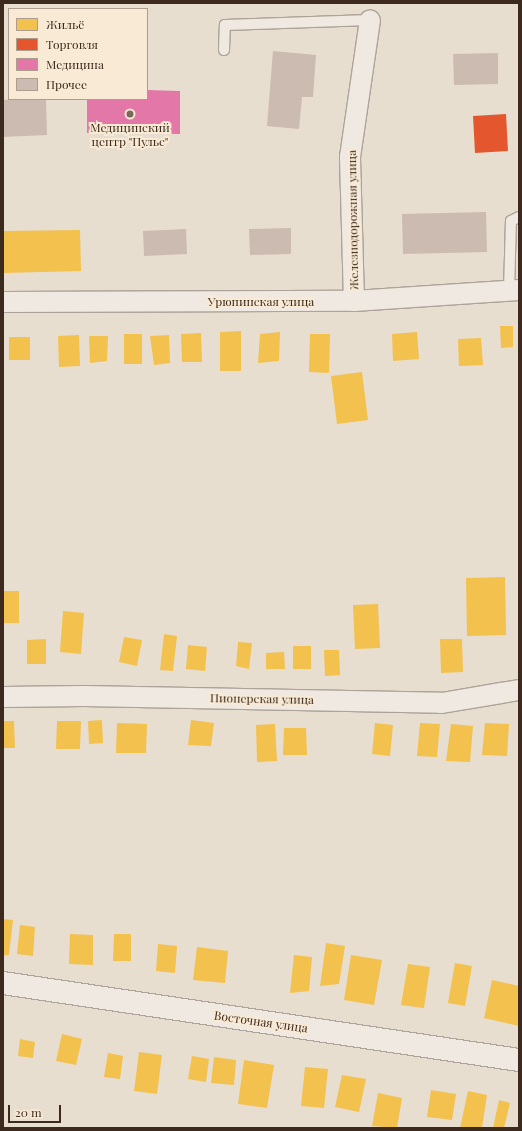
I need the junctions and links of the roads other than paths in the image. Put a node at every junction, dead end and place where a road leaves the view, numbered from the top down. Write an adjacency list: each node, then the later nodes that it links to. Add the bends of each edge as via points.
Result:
1 (370, 20): 2 (lane, via 225,25); 5 (street, Железнодорожная улица, via 350,157)
2 (224, 50)
3 (519, 217): 4 (lane, via 511,221)
4 (514, 290): 5 (street, Урюпинская улица)
5 (354, 301): 6 (street, Урюпинская улица)
6 (3, 302)
7 (519, 690): 8 (street, Пионерская улица, via 442,703 84,696)
8 (3, 697)
9 (3, 983): 10 (street, Восточная улица)
10 (519, 1060)

